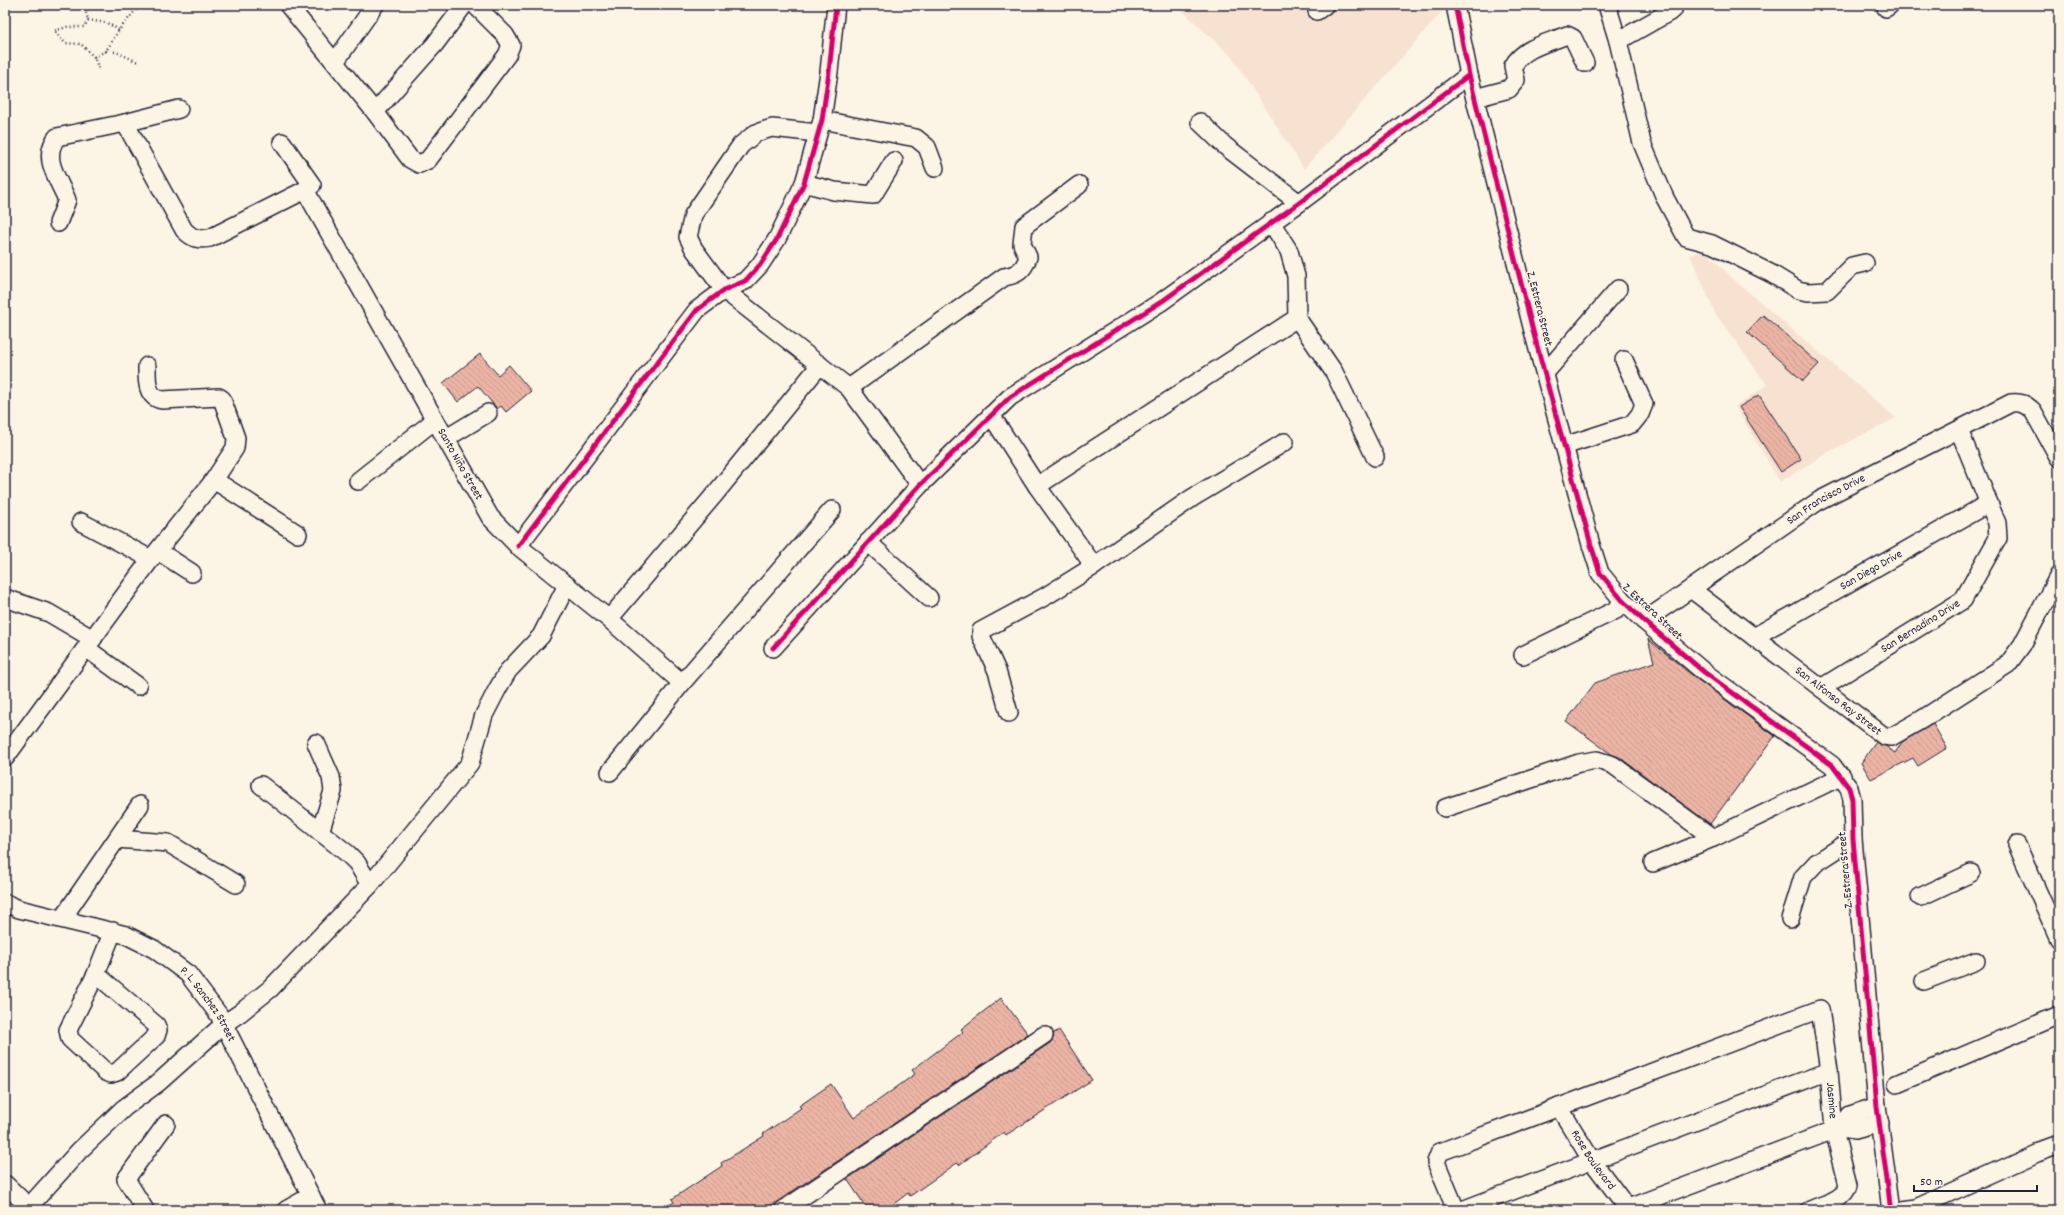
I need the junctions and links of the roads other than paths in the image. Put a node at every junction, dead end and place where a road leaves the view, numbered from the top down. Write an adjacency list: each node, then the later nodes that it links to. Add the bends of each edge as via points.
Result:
1 (288, 5): 10 (street)
2 (375, 5): 10 (street)
3 (464, 5): 15 (street, via 435,44)
4 (475, 5): 15 (street, via 505,35 511,45 507,55 428,160 419,164 410,160)
5 (836, 5): 18 (street)
6 (1455, 5): 12 (street, Z. Estrera Street)
7 (1607, 5): 9 (street)
8 (1673, 10): 9 (street)
9 (1618, 41): 28 (street, via 1642,143 1665,198 1686,237 1712,244 1798,290 1808,292 1827,291 1852,266)
10 (335, 62): 15 (street)
11 (1585, 63): 13 (street, via 1573,38 1567,36 1526,51 1520,56 1513,66 1516,80 1509,89)
12 (1469, 75): 13 (street, Z. Estrera Street); 25 (street)
13 (1475, 98): 35 (street, Z. Estrera Street)
14 (179, 109): 17 (street)
15 (374, 112)
16 (1200, 122): 25 (street, via 1236,155)
17 (125, 123): 24 (street, via 184,230 191,237 200,240 210,238); 27 (street, via 57,137 50,145 48,157 67,200)
18 (820, 126): 21 (street, via 916,138 927,147); 22 (street); 30 (street, via 772,128 756,133 742,145 693,214 688,237)
19 (282, 142): 24 (street, via 312,185)
20 (894, 161): 22 (street, via 873,195 834,191)
21 (935, 168)
22 (804, 183): 30 (street, via 777,239 760,265 744,281)
23 (1079, 185): 36 (street, via 1024,226 1022,244 1028,257 1024,268 1015,275 1004,277)
24 (305, 190): 39 (street, Santo Niño Street)
25 (1299, 203): 26 (street)
26 (1271, 222): 31 (street, via 1289,251 1296,276); 38 (street, via 1161,302 1010,397)
27 (58, 223)
28 (1865, 262)
29 (1618, 289): 35 (street)
30 (724, 290): 33 (street); 55 (street, via 697,310)
31 (1297, 318): 44 (street, via 1334,372); 49 (street)
32 (1624, 360): 43 (street, via 1644,404 1640,414 1632,424)
33 (820, 365): 36 (street); 65 (street)
34 (147, 366): 46 (street, via 150,391 156,399 222,399 233,426 236,444)
35 (1545, 373): 43 (street, Z. Estrera Street)
36 (849, 388): 48 (street)
37 (488, 413): 41 (street)
38 (991, 415): 48 (street); 49 (street)
39 (435, 420): 41 (street, Santo Niño Street); 47 (street)
40 (1959, 430): 45 (street, San Francisco Drive, via 2011,403 2020,402 2027,405 2038,418); 50 (street, San Bernadino Drive); 61 (street, San Francisco Drive, via 1820,500)
41 (446, 439): 55 (street, Santo Niño Street, via 490,517)
42 (1285, 442): 57 (street, via 1192,498)
43 (1564, 446): 64 (street, Z. Estrera Street, via 1600,573)
44 (1375, 458)
45 (2059, 458)
46 (214, 480): 53 (street); 56 (street)
47 (358, 481)
48 (920, 484): 54 (street)
49 (1037, 486): 57 (street)
50 (1989, 503): 67 (street, San Diego Drive); 73 (street, San Bernadino Drive, via 1997,523 1998,538 1963,600)
51 (832, 510): 71 (street)
52 (81, 522): 56 (street)
53 (298, 534)
54 (868, 542): 63 (street); 69 (street)
55 (518, 546): 60 (street, Santo Niño Street)
56 (155, 555): 58 (street); 68 (street)
57 (1094, 566): 74 (street, via 981,631 997,671)
58 (192, 573)
59 (2059, 575): 73 (street, San Alfonso Ray Street, via 2015,657 2008,664 1898,734 1884,736)
60 (567, 585): 65 (street, Santo Niño Street); 90 (street, via 541,636 508,671 498,688 484,715 470,763)
61 (1691, 588): 66 (street, San Francisco Drive); 67 (street, San Alfonso Ray Street)
62 (5, 598): 68 (street, via 49,613)
63 (929, 598)
64 (1623, 601): 66 (street, Z. Estrera Street); 70 (street, via 1616,610)
65 (609, 619): 71 (street, Santo Niño Street)
66 (1644, 621): 78 (street, Z. Estrera Street, via 1704,672 1832,765)
67 (1754, 637): 73 (street, San Alfonso Ray Street)
68 (89, 643): 72 (street); 76 (street)
69 (773, 648)
70 (1523, 655)
71 (682, 683): 77 (street)
72 (138, 686)
73 (1821, 688)
74 (1009, 713)
75 (316, 743): 82 (street, via 331,777 333,791)
76 (5, 758)
77 (610, 772)
78 (1842, 776): 83 (street); 85 (street, Z. Estrera Street, via 1850,788 1852,799)
79 (261, 785): 82 (street)
80 (140, 805): 84 (street)
81 (1445, 808): 83 (street, via 1579,763 1597,760 1613,765)
82 (320, 832): 90 (street, via 354,858)
83 (1713, 838): 87 (street)
84 (117, 839): 89 (street, via 168,843); 93 (street)
85 (1853, 840): 94 (street, via 1816,863 1803,877); 105 (street, Z. Estrera Street)
86 (2017, 845): 96 (street)
87 (1654, 863)
88 (1971, 873): 91 (street)
89 (236, 884)
90 (370, 885): 101 (street, via 270,989)
91 (1920, 897)
92 (5, 903): 93 (street, P. L. Sanchez Street, via 18,909)
93 (62, 919): 95 (street, P. L. Sanchez Street)
94 (1790, 919)
95 (113, 931): 98 (street); 101 (street, P. L. Sanchez Street, via 140,940 172,960 202,990)
96 (2059, 939)
97 (1976, 960): 99 (street)
98 (96, 974): 98 (street, via 156,1025 158,1030 156,1036 112,1074 106,1072 70,1039 68,1030)
99 (1924, 981)
100 (2059, 1015): 104 (street)
101 (224, 1024): 113 (street, P. L. Sanchez Street); 114 (street, via 158,1083 124,1108 79,1151)
102 (1044, 1034): 117 (street)
103 (1829, 1071): 106 (street, Jasmine, via 1820,1009); 109 (street, Jasmine); 111 (street)
104 (1897, 1084)
105 (1877, 1106): 107 (street, Z. Estrera Street); 109 (street, via 1850,1115)
106 (1559, 1107): 111 (street, Rose Boulevard); 118 (street, via 1440,1152 1436,1162)
107 (1880, 1123): 109 (street, via 1855,1130); 122 (street, Z. Estrera Street)
108 (166, 1124): 115 (street, via 126,1179)
109 (1837, 1129): 120 (street); 121 (street, Jasmine, via 1848,1185 1847,1192)
110 (2059, 1145): 123 (street, via 1916,1208)
111 (1592, 1161): 119 (street); 120 (street, Rose Boulevard)
112 (5, 1184): 114 (street)
113 (315, 1203): 116 (street)
114 (27, 1209)
115 (145, 1210)
116 (286, 1210)
117 (784, 1210)
118 (1456, 1210)
119 (1462, 1210)
120 (1627, 1210)
121 (1810, 1210)
122 (1891, 1210)
123 (1902, 1210)

